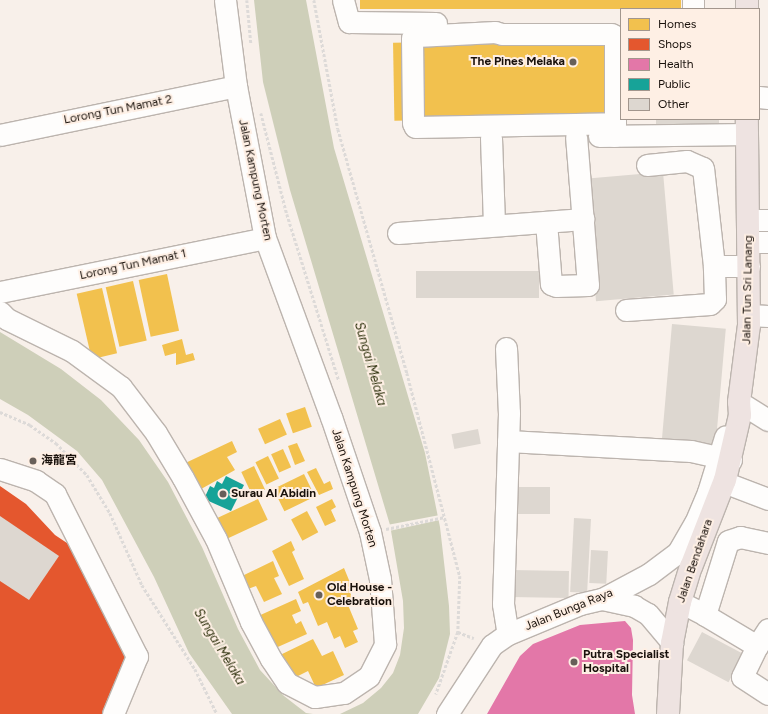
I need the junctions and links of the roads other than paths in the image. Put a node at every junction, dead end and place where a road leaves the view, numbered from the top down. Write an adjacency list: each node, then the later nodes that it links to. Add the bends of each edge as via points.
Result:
1 (225, 0): 4 (street, Jalan Kampung Morten)
2 (343, 0): 3 (street, via 349,22 362,24)
3 (620, 22)
4 (236, 86): 7 (street, Lorong Tun Mamat 2); 17 (street, Jalan Kampung Morten)
5 (747, 126): 6 (street); 13 (main road, Jalan Tun Sri Lanang)
6 (614, 129): 6 (street, via 615,36 611,34 495,32 412,38 415,127); 8 (street)
7 (0, 135)
8 (576, 137): 9 (street); 12 (street)
9 (491, 138): 10 (street); 15 (street)
10 (412, 140)
11 (647, 165): 19 (street, via 687,161 703,168)
12 (583, 219): 14 (street); 14 (street, via 588,285 551,284)
13 (758, 220): 18 (main road, Jalan Tun Sri Lanang)
14 (546, 222): 15 (street)
15 (494, 225): 16 (street)
16 (398, 233)
17 (265, 238): 21 (street, Lorong Tun Mamat 1); 23 (street, Jalan Kampung Morten, via 365,516 380,579 385,644 369,676 344,693 315,697 287,683 270,659 251,622 216,539 183,478 156,433 121,387 72,351 7,319)
18 (758, 242): 20 (main road, Jalan Tun Sri Lanang)
19 (714, 266): 20 (street); 22 (street, via 715,299 710,304)
20 (749, 266): 24 (main road, Jalan Tun Sri Lanang)
21 (0, 292)
22 (626, 310)
23 (0, 312)
24 (759, 320): 26 (main road, Jalan Tun Sri Lanang)
25 (506, 348): 29 (street)
26 (739, 402): 27 (street); 28 (street); 30 (main road, Jalan Tun Sri Lanang, via 740,415)
27 (768, 404)
28 (768, 420)
29 (508, 441): 30 (street, via 691,451); 38 (street, via 503,604)
30 (725, 458): 32 (main road, Jalan Bendahara)
31 (0, 469): 43 (street, via 36,481 55,494 137,656)
32 (719, 480): 33 (street); 35 (street, Jalan Bunga Raya, via 678,552 649,574); 36 (main road, Jalan Bendahara)
33 (768, 499)
34 (768, 543): 37 (street, via 740,537 728,541)
35 (602, 599): 38 (street, Jalan Bunga Raya, via 580,604); 40 (street, via 634,606 648,614)
36 (680, 602): 37 (street); 40 (main road, Jalan Bendahara)
37 (705, 615): 39 (street)
38 (508, 634): 42 (street, Jalan Bunga Raya, via 492,645)
39 (763, 637): 41 (street, via 742,677)
40 (672, 643): 44 (main road, Jalan Bendahara)
41 (768, 694)
42 (440, 707)
43 (113, 714)
44 (668, 714)

